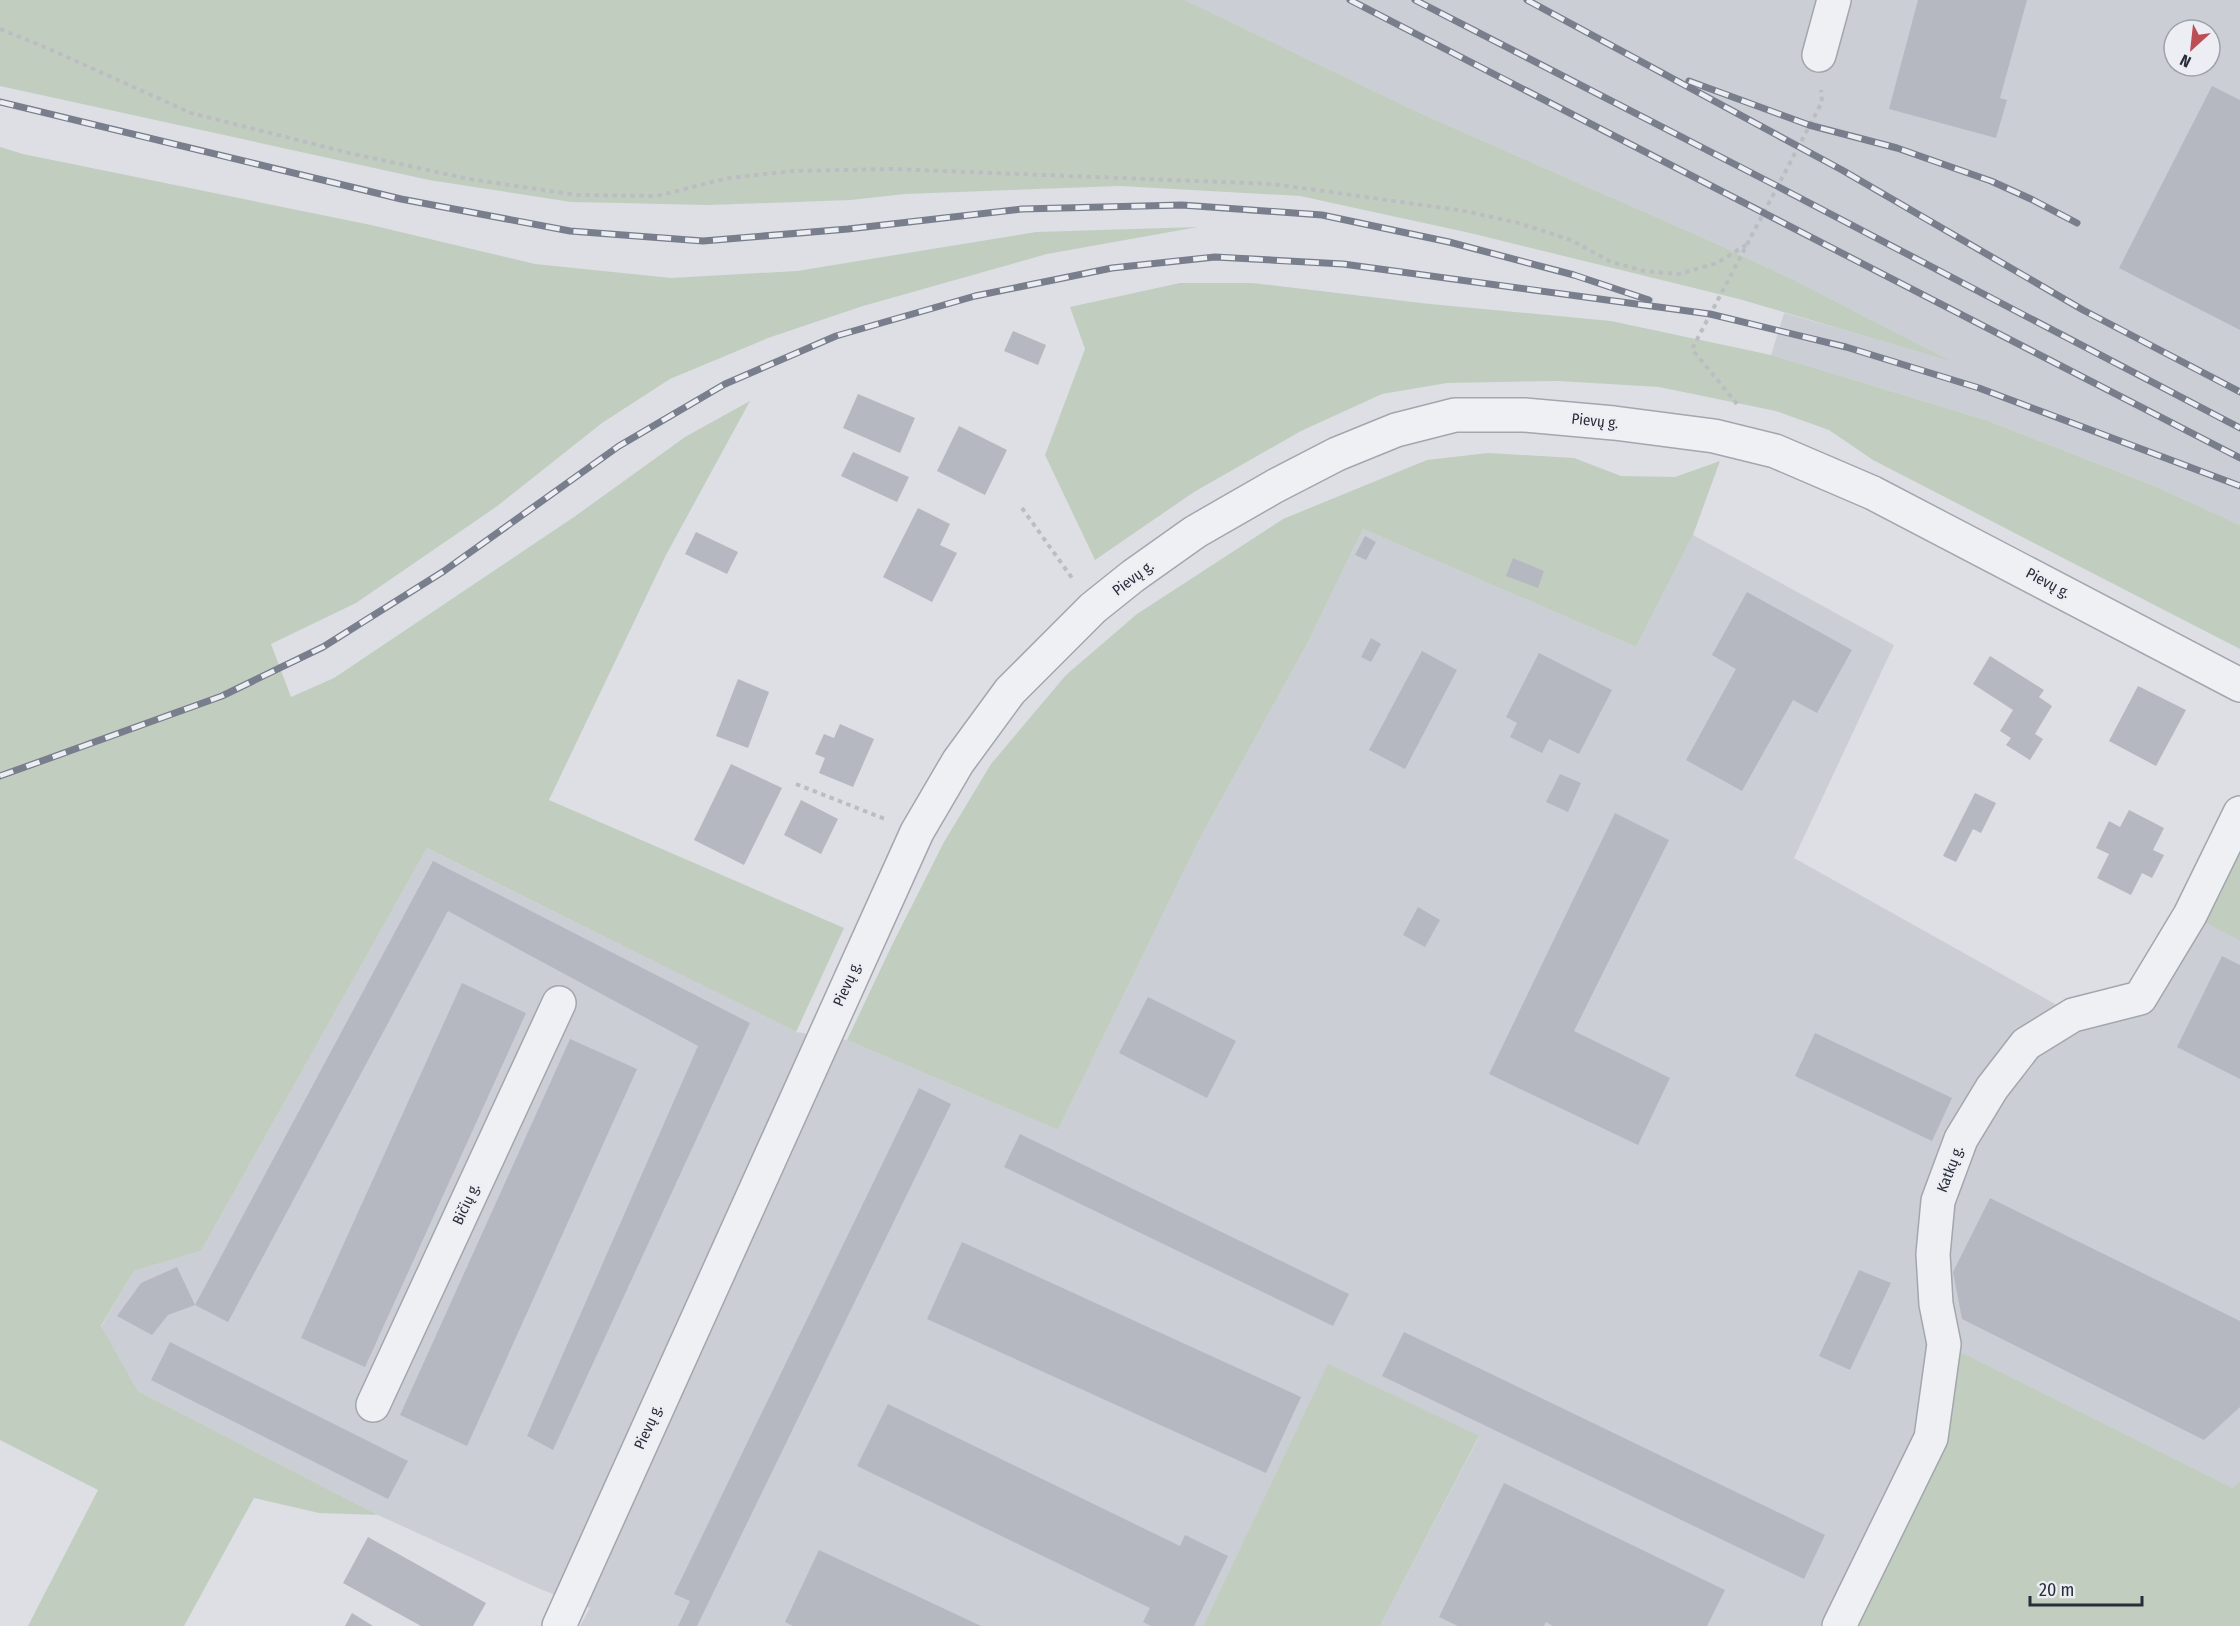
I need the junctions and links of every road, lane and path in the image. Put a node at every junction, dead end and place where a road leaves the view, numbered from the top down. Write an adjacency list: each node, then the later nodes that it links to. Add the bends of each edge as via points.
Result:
1 (1834, 0): 3 (street)
2 (0, 29): 4 (path, via 191,113 469,179 577,195 657,196 728,178 794,171 892,169 1273,184 1465,211 1518,223 1571,240 1611,262 1644,271 1679,274 1717,263)
3 (1819, 55): 4 (path, via 1822,102)
4 (1746, 245): 5 (path, via 1692,349)
5 (1737, 404)
6 (1022, 508): 7 (path)
7 (1093, 608): 8 (street, Pievų g., via 1195,532 1338,454 1396,430 1455,416 1524,415 1703,435 1775,451 1873,493); 11 (street, Pievų g., via 1010,691 958,762)
8 (2240, 685)
9 (796, 784): 11 (path)
10 (2240, 813): 15 (street, Katkų g., via 2190,915 2140,998 2073,1015 2026,1044 1992,1088 1961,1139 1938,1201 1933,1254 1936,1304 1944,1344 1931,1438)
11 (916, 832): 14 (street, Pievų g.)
12 (559, 1003): 13 (street, Bičių g.)
13 (373, 1405)
14 (559, 1626)
15 (1839, 1626)

